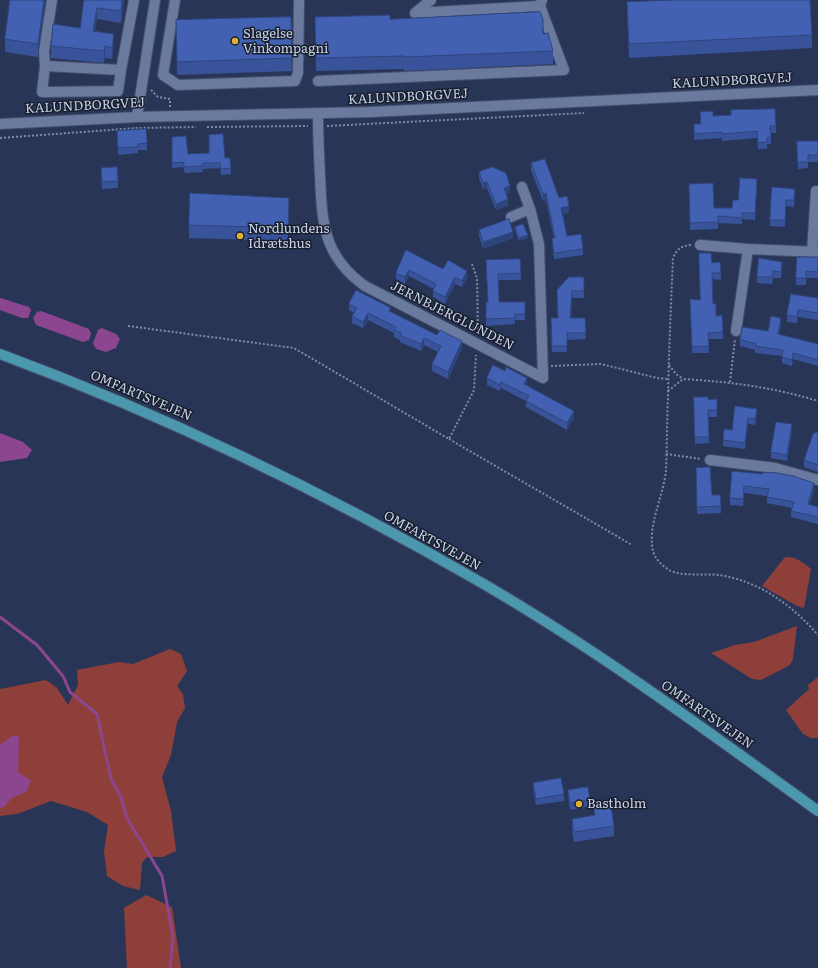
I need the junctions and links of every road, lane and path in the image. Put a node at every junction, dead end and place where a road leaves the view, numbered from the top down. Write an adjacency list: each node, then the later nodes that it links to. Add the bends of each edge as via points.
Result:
1 (52, 0): 8 (street, via 44,50)
2 (134, 0): 9 (street)
3 (155, 0): 13 (street)
4 (175, 0): 5 (street, via 163,75 178,85 295,82 298,73)
5 (299, 0)
6 (431, 0): 7 (street, via 415,13)
7 (541, 3): 10 (street, via 564,70)
8 (45, 66): 9 (street); 9 (street, via 42,92 118,91)
9 (121, 70)
10 (318, 81)
11 (818, 90): 12 (street, KALUNDBORGVEJ)
12 (318, 114): 13 (street, KALUNDBORGVEJ); 25 (street, JERNBJERGLUNDEN, via 325,235 338,262 364,286)
13 (137, 116): 14 (street, KALUNDBORGVEJ)
14 (0, 124)
15 (522, 187): 17 (street)
16 (818, 191): 21 (street)
17 (530, 210): 18 (street); 28 (street, via 539,244)
18 (511, 216)
19 (700, 245): 20 (street); 27 (path, via 683,246 676,250 672,258)
20 (748, 249): 21 (street); 24 (street)
21 (815, 252)
22 (472, 264): 25 (path, via 477,278)
23 (128, 326): 34 (path, via 294,348)
24 (736, 331): 31 (path)
25 (478, 343): 28 (street, JERNBJERGLUNDEN, via 542,378); 34 (path, via 474,390)
26 (0, 354): 40 (main road, OMFARTSVEJEN, via 182,427 392,533 482,583 636,682)
27 (669, 365): 29 (path); 30 (path)
28 (543, 366): 29 (path, via 601,364)
29 (668, 379): 32 (path)
30 (683, 379): 31 (path); 32 (path)
31 (730, 382): 33 (path, via 765,387)
32 (668, 391): 35 (path)
33 (818, 401)
34 (449, 439): 38 (path)
35 (666, 454): 36 (path); 39 (path, via 666,472 652,540 654,552 660,563 681,574 717,575 748,583 789,606)
36 (710, 460): 37 (street, via 775,468)
37 (818, 480)
38 (632, 545)
39 (818, 635)
40 (818, 811)

